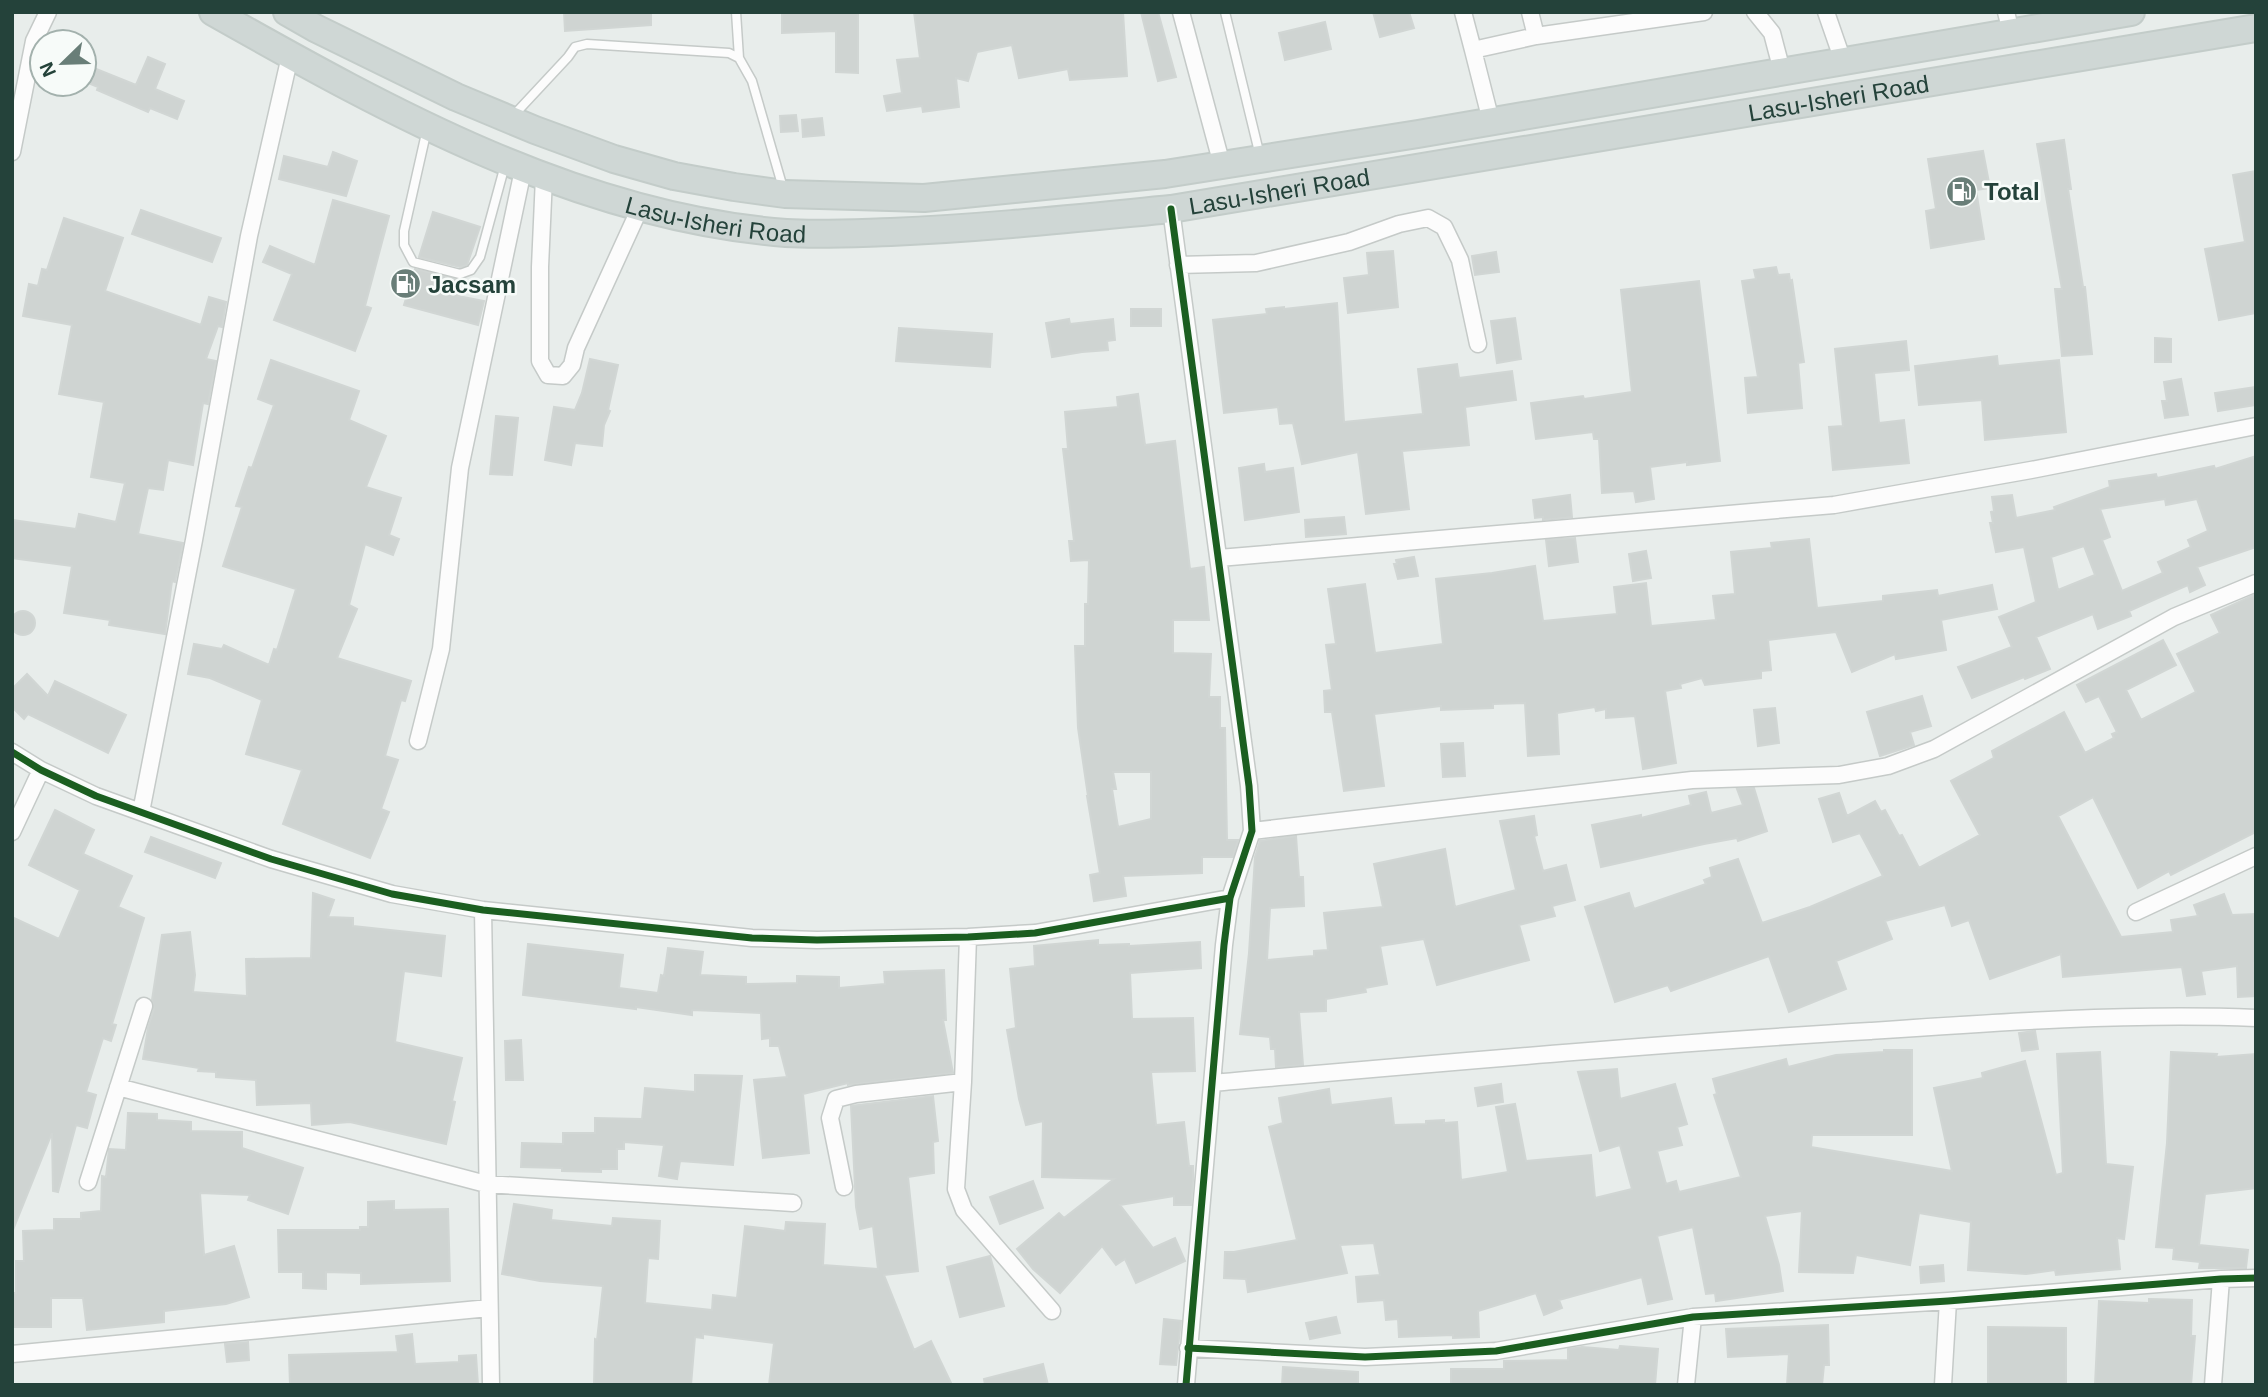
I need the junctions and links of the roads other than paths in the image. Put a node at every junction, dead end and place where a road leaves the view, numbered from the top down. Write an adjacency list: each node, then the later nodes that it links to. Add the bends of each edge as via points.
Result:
1 (48, 12): 26 (street, via 34,41)
2 (213, 12): 19 (main road, Lasu-Isheri Road)
3 (287, 12): 23 (main road, Lasu-Isheri Road, via 456,97)
4 (736, 12): 20 (lane)
5 (1181, 12): 28 (street)
6 (1225, 12): 27 (lane)
7 (1463, 12): 18 (street)
8 (1530, 12): 17 (street)
9 (1704, 12): 13 (street)
10 (1755, 12): 22 (street, via 1772,33)
11 (1826, 12): 21 (street)
12 (2131, 12): 15 (main road, Lasu-Isheri Road)
13 (1673, 14): 14 (street)
14 (1603, 19): 17 (street)
15 (2009, 22): 21 (main road, Lasu-Isheri Road)
16 (2256, 28): 32 (main road, Lasu-Isheri Road)
17 (1536, 36): 18 (street)
18 (1473, 50): 24 (street)
19 (290, 55): 25 (main road, Lasu-Isheri Road); 41 (street, via 249,236)
20 (739, 58): 23 (lane, via 729,53 575,47); 30 (lane, via 752,80)
21 (1843, 61): 22 (main road, Lasu-Isheri Road)
22 (1782, 71): 24 (main road, Lasu-Isheri Road)
23 (510, 119): 30 (main road, Lasu-Isheri Road, via 626,163)
24 (1491, 121): 27 (main road, Lasu-Isheri Road)
25 (428, 126): 29 (main road, Lasu-Isheri Road); 29 (lane, via 404,231 404,245 413,262 460,274 471,270)
26 (12, 152)
27 (1261, 159): 28 (main road, Lasu-Isheri Road)
28 (1222, 166): 30 (main road, Lasu-Isheri Road, via 924,198)
29 (524, 170): 31 (main road, Lasu-Isheri Road); 31 (street, via 540,267 540,361 548,375 563,376 572,365); 38 (street, via 460,468 440,649)
30 (785, 194)
31 (640, 208): 32 (main road, Lasu-Isheri Road, via 786,233 1007,225)
32 (1171, 209): 33 (street)
33 (1178, 265): 34 (street, via 1256,263 1429,218 1444,227 1460,260); 36 (street)
34 (1478, 344)
35 (2256, 426): 36 (street, via 1834,505)
36 (1219, 558): 42 (street)
37 (2256, 583): 42 (street, via 2174,617 1934,748 1888,766 1839,775 1692,780)
38 (418, 741)
39 (12, 752): 40 (street)
40 (41, 770): 41 (street); 43 (street)
41 (141, 813): 46 (street, via 378,891)
42 (1252, 831): 45 (street)
43 (12, 832)
44 (2256, 856): 47 (street)
45 (1230, 898): 48 (street, via 1035,933); 52 (street)
46 (482, 910): 48 (street, via 752,938); 55 (street)
47 (2136, 912)
48 (968, 937): 51 (street)
49 (144, 1006): 53 (street)
50 (2256, 1018): 52 (street, via 2082,1017 1706,1041)
51 (962, 1082): 56 (street, via 836,1099 830,1118); 62 (street, via 956,1189 964,1210)
52 (1212, 1083): 64 (street)
53 (118, 1087): 54 (street); 55 (street)
54 (89, 1182)
55 (486, 1184): 57 (street); 61 (street)
56 (844, 1187)
57 (793, 1203)
58 (2256, 1278): 59 (street)
59 (2221, 1279): 60 (street); 70 (street)
60 (1948, 1300): 63 (street); 69 (street)
61 (489, 1308): 65 (street); 66 (street)
62 (1052, 1311)
63 (1693, 1317): 64 (street, via 1496,1351 1365,1357); 68 (street)
64 (1188, 1348): 67 (street)
65 (12, 1354)
66 (491, 1385)
67 (1186, 1385)
68 (1686, 1385)
69 (1943, 1385)
70 (2213, 1385)

